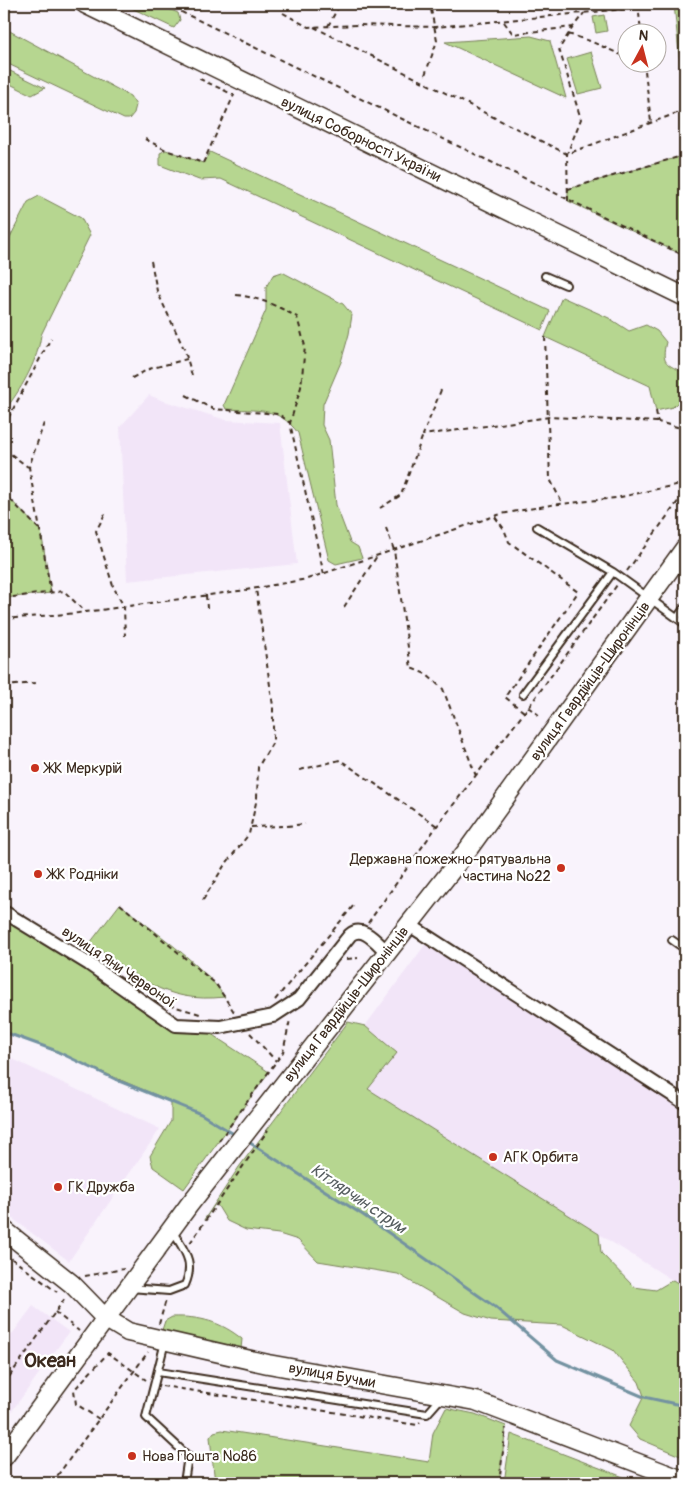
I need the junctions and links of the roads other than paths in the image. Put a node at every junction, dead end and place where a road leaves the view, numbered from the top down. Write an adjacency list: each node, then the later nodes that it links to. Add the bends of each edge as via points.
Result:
1 (85, 4): 2 (street, вулиця Соборності України)
2 (636, 275): 5 (street, вулиця Соборності України); 6 (street, вулиця Соборності України)
3 (545, 276): 4 (lane)
4 (566, 285)
5 (685, 297)
6 (685, 303)
7 (537, 526): 9 (lane)
8 (685, 548): 10 (street, вулиця Гвардійців-Широнінців)
9 (613, 572): 10 (lane); 14 (lane)
10 (650, 598): 12 (lane); 16 (street, вулиця Гвардійців-Широнінців, via 469,848)
11 (685, 607): 12 (lane)
12 (677, 618): 13 (lane)
13 (685, 624)
14 (523, 694)
15 (4, 912): 19 (street, вулиця Яни Червоної, via 89,964 176,1025 220,1028 237,1018 273,1016 298,999 356,931 362,932)
16 (408, 924): 19 (street, вулиця Гвардійців-Широнінців); 20 (street)
17 (672, 940): 18 (lane)
18 (685, 949)
19 (387, 952): 22 (street, вулиця Гвардійців-Широнінців)
20 (685, 1103)
21 (4, 1230): 24 (street, вулиця Бучми, via 72,1284)
22 (171, 1230): 23 (street, вулиця Гвардійців-Широнінців); 23 (lane, via 190,1260 189,1276 184,1285 169,1291)
23 (129, 1288): 24 (street, вулиця Гвардійців-Широнінців)
24 (105, 1318): 25 (street, вулиця Бучми, via 128,1332); 28 (street, вулиця Гвардійців-Широнінців)
25 (160, 1341): 26 (lane); 27 (street, вулиця Бучми)
26 (158, 1372): 27 (lane, via 427,1414); 30 (lane, via 146,1417 188,1456)
27 (444, 1395): 29 (street, вулиця Бучми, via 476,1401)
28 (4, 1457)
29 (685, 1481)
30 (184, 1483)

